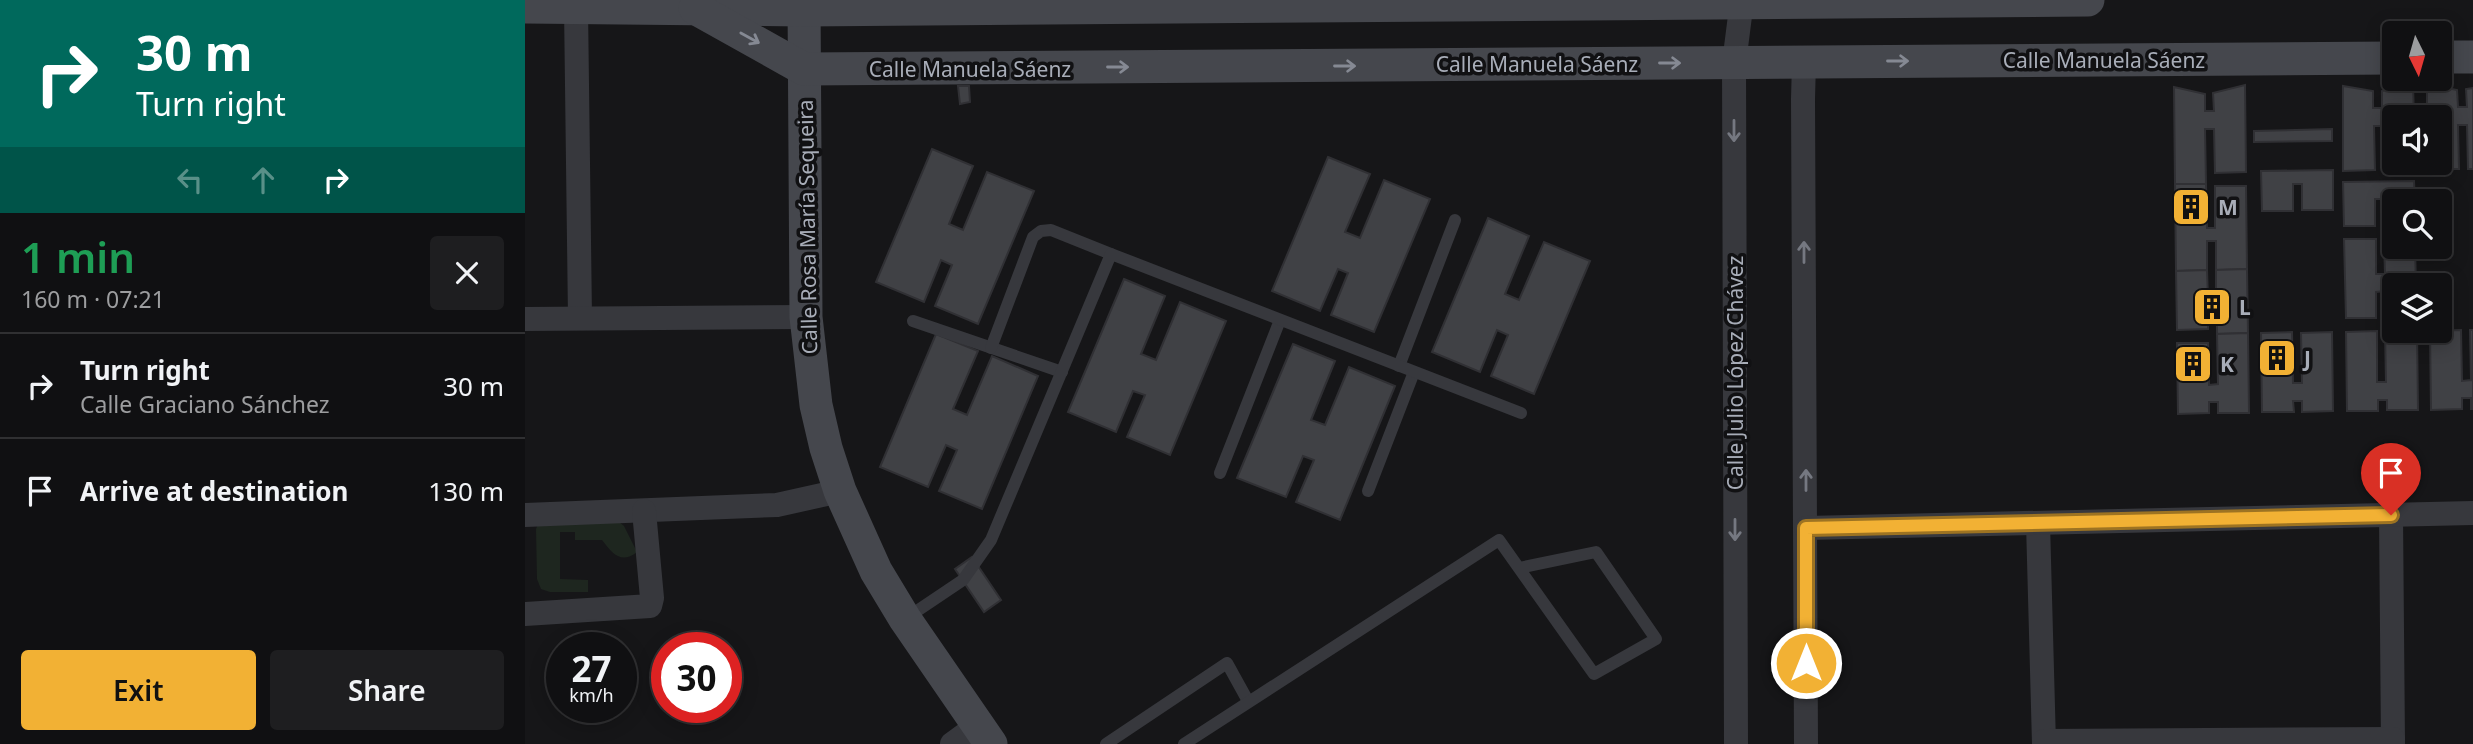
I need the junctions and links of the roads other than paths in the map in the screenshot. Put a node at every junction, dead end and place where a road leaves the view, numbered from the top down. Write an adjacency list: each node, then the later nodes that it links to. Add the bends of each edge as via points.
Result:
1 (2053, 0): 2 (street, Calle Manuela Sáenz); 4 (street, Calle Manuela Sáenz)
2 (2088, 0)
3 (1742, 1): 4 (street, Calle Manuela Sáenz); 5 (street, Calle Manuela Sáenz); 13 (street, Calle Julio López Chávez)
4 (1932, 1)
5 (804, 5): 8 (street, Calle Manuela Sáenz); 14 (street, Calle Rosa María Sequeira)
6 (525, 7): 7 (street, Calle Manuela Sáenz)
7 (576, 7): 8 (street, Calle Manuela Sáenz); 18 (street)
8 (695, 8): 14 (street, Calle Manuela Sáenz, one-way to 14)
9 (2452, 57): 10 (street)
10 (2473, 57)
11 (2382, 58): 12 (street, Calle Manuela Sáenz, one-way to 11)
12 (1804, 62): 13 (street, Calle Manuela Sáenz); 35 (street, one-way to 12)
13 (1734, 63): 14 (street, Calle Manuela Sáenz, one-way to 13); 45 (street, Calle Julio López Chávez, one-way to 45)
14 (804, 69): 17 (street, Calle Rosa María Sequeira)
15 (1455, 220): 23 (lane)
16 (1111, 254): 20 (lane); 22 (lane, via 1051,230 1033,237); 24 (lane)
17 (806, 317): 18 (street); 28 (street, Calle Rosa María Sequeira, via 816,405)
18 (580, 318): 19 (street)
19 (525, 319)
20 (1280, 320): 23 (lane); 27 (lane)
21 (913, 321): 22 (lane)
22 (991, 348): 24 (lane)
23 (1399, 366): 25 (lane)
24 (1062, 372): 38 (lane, via 991,540 963,580)
25 (1414, 372): 26 (lane); 29 (lane)
26 (1521, 413)
27 (1220, 473)
28 (840, 491): 30 (street, via 777,505); 38 (street, Calle Rosa María Sequeira, via 876,571)
29 (1368, 491)
30 (644, 511): 32 (street); 37 (street, via 650,606)
31 (2473, 513): 33 (street)
32 (525, 515)
33 (2391, 515): 34 (street); 41 (street)
34 (2038, 523): 35 (street); 42 (street)
35 (1806, 528): 46 (street)
36 (1519, 568): 36 (lane, via 1596,552 1656,639 1594,674); 39 (lane, via 1499,540)
37 (525, 614)
38 (905, 619): 40 (street, Calle Rosa María Sequeira)
39 (1248, 701): 43 (lane, via 1227,663); 44 (lane)
40 (974, 738)
41 (2393, 742): 42 (street)
42 (2044, 743)
43 (1106, 744)
44 (1184, 744)
45 (1736, 744)
46 (1806, 744)

